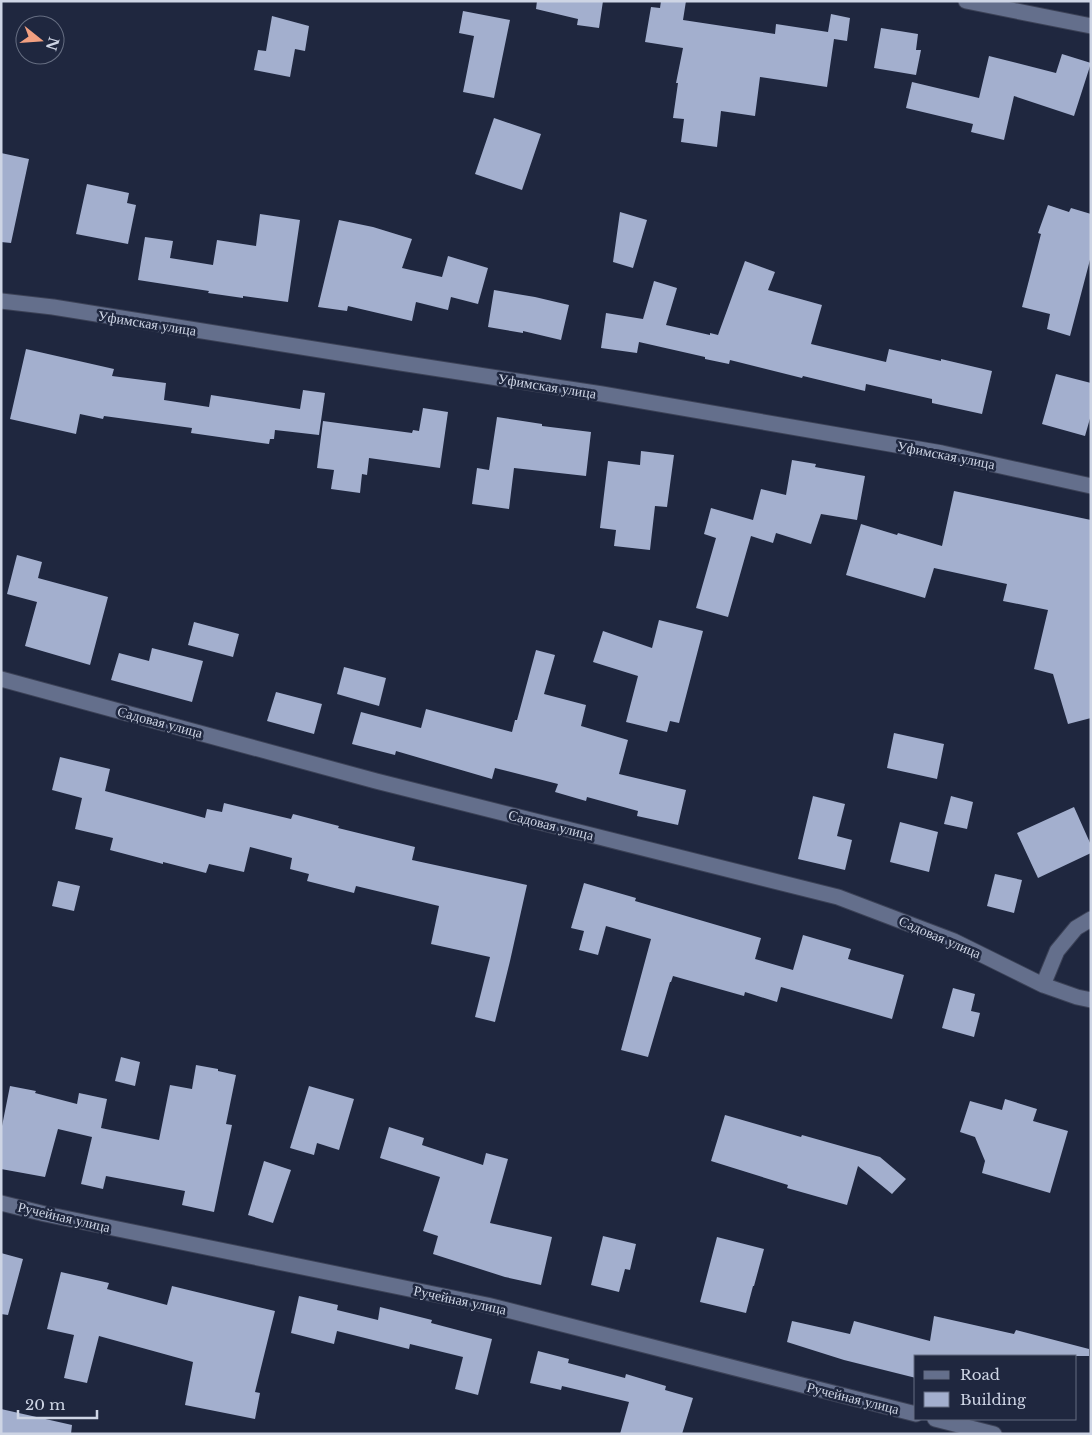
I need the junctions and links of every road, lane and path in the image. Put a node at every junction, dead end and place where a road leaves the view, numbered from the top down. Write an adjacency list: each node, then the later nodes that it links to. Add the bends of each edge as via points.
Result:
1 (966, 1): 2 (street)
2 (1091, 26)
3 (1, 301): 4 (street, Уфимская улица, via 602,394 942,453)
4 (1091, 486)
5 (1, 679): 7 (street, Садовая улица, via 376,781 838,897 954,941)
6 (1091, 919): 7 (street, via 1076,928 1057,952)
7 (1043, 985): 8 (street, Садовая улица)
8 (1091, 1000)
9 (1, 1203): 10 (street, Ручейная улица, via 487,1305)
10 (914, 1413)
11 (939, 1420): 12 (street)
12 (994, 1434)

